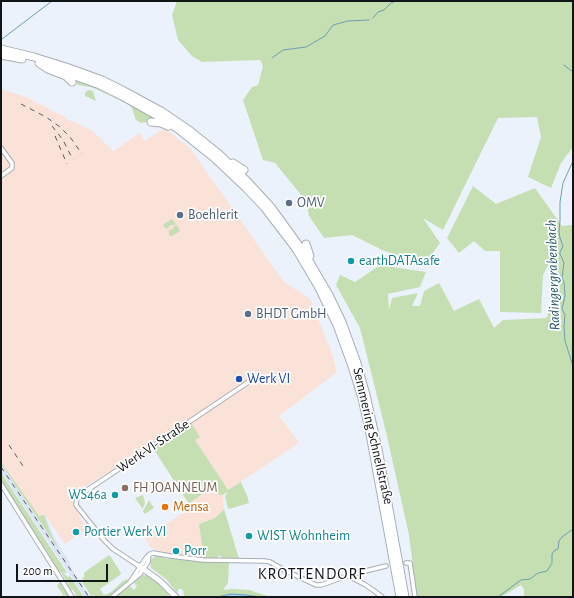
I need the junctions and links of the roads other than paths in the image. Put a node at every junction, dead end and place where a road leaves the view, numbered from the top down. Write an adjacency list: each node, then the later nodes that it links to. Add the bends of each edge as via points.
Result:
1 (1, 49): 8 (highway, Semmering Schnellstraße, via 34,57 102,80 161,111)
2 (1, 55): 3 (highway, Semmering Schnellstraße)
3 (39, 63): 4 (highway, via 48,70 66,76); 6 (highway, Semmering Schnellstraße, via 122,96 163,119)
4 (72, 82)
5 (151, 122): 6 (highway, via 167,125)
6 (192, 140): 19 (highway, Semmering Schnellstraße, via 264,207 296,249 338,325 363,405)
7 (1, 148): 10 (street, via 12,163 12,168)
8 (219, 154): 9 (highway); 12 (highway, Semmering Schnellstraße, via 271,207)
9 (244, 170)
10 (1, 176)
11 (306, 244): 12 (highway)
12 (316, 270): 26 (highway, Semmering Schnellstraße, via 342,322 366,395)
13 (250, 381): 17 (street, Werk-VI-Straße, via 77,498 76,505 103,539)
14 (1, 484): 20 (street)
15 (406, 563): 27 (street, via 410,563)
16 (386, 566): 18 (street)
17 (142, 568): 18 (street, via 148,562 149,554 155,553 204,560 265,561 316,585); 21 (street, via 140,574); 22 (main road, Werk-VI-Straße)
18 (348, 576): 23 (street)
19 (398, 588): 24 (highway); 25 (highway, Semmering Schnellstraße)
20 (72, 597)
21 (112, 597)
22 (176, 597)
23 (382, 597)
24 (397, 597)
25 (400, 597)
26 (406, 597)
27 (415, 597)

